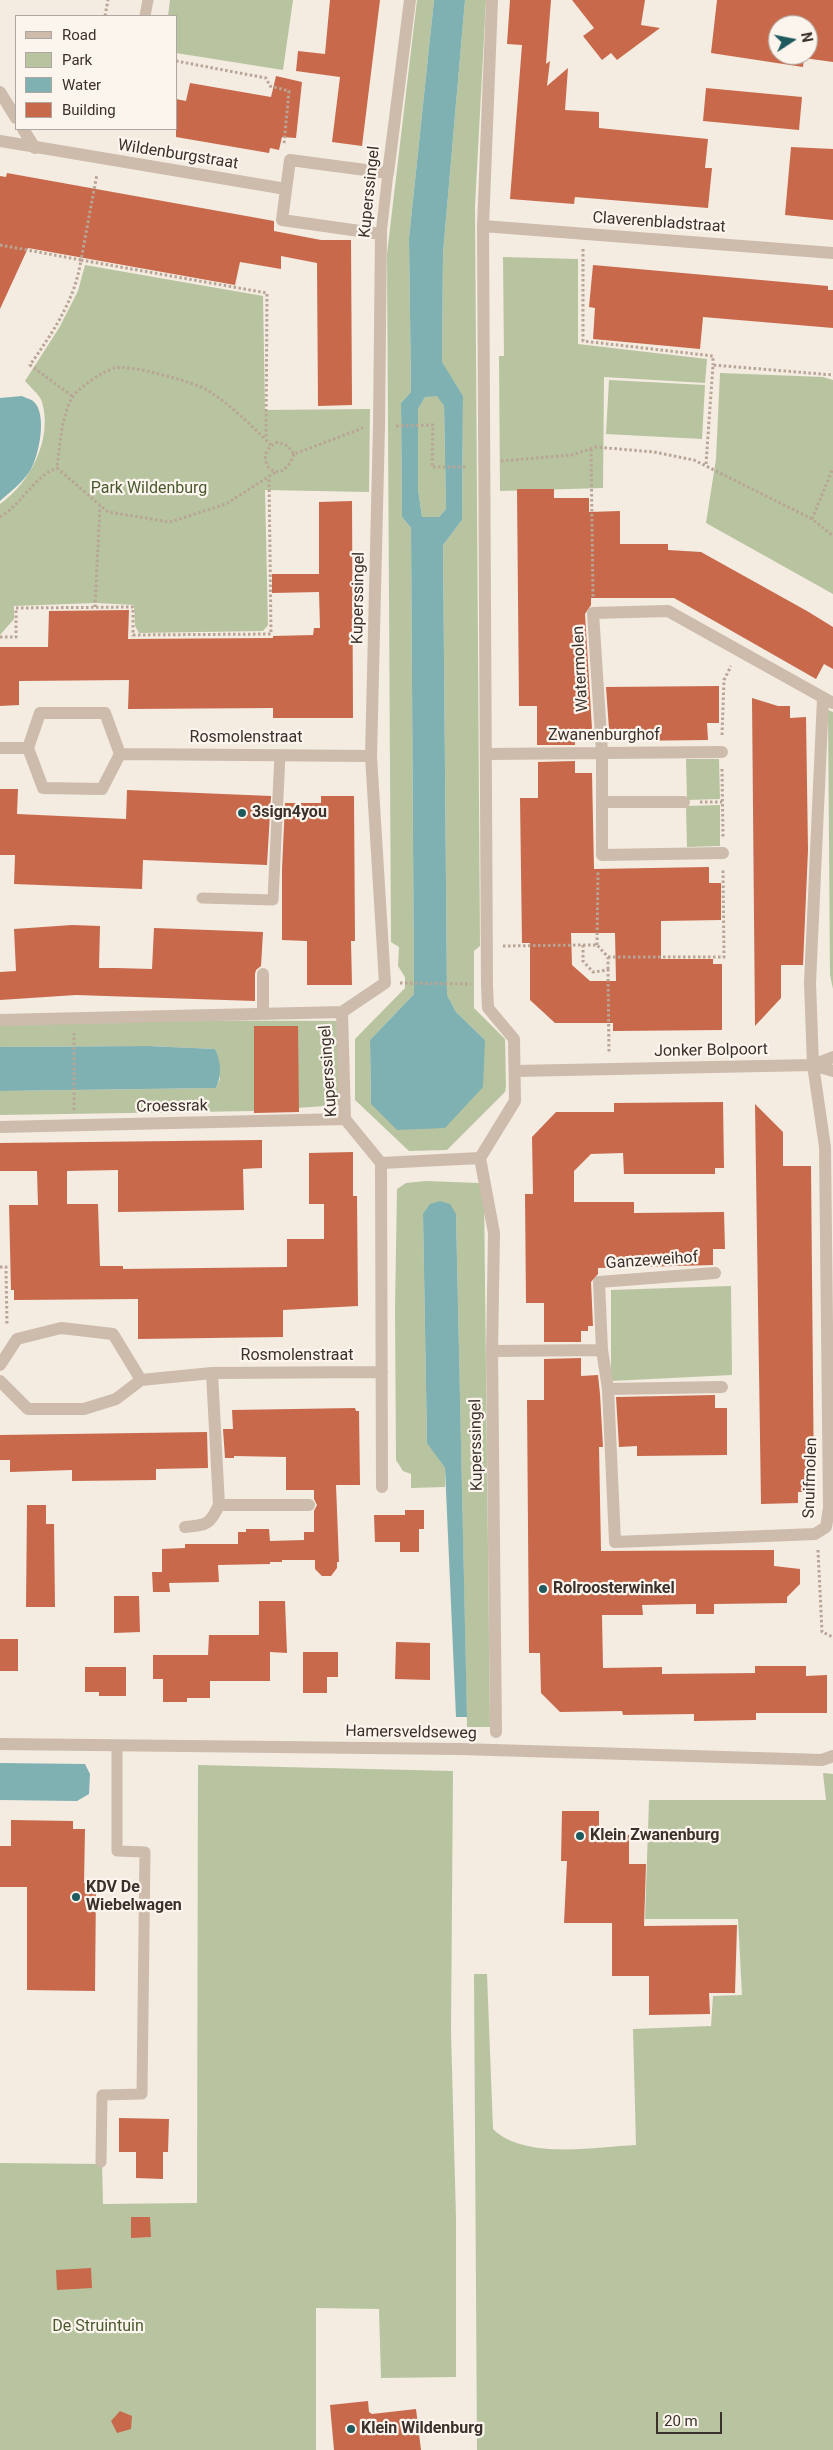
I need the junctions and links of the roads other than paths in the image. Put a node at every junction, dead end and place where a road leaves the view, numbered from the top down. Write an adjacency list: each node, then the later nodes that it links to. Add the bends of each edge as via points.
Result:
1 (148, 0): 4 (lane)
2 (410, 0): 10 (street, Kuperssingel)
3 (492, 0): 12 (street)
4 (145, 15)
5 (0, 92): 6 (street)
6 (15, 116)
7 (24, 130): 9 (street)
8 (0, 141): 9 (street, Wildenburgstraat)
9 (35, 148): 11 (street, Wildenburgstraat)
10 (388, 173): 11 (street, via 290,160); 13 (lane, Kuperssingel)
11 (286, 189): 13 (street, via 282,220)
12 (483, 226): 14 (street, Claverenbladstraat); 21 (street)
13 (381, 234): 23 (street, Kuperssingel)
14 (833, 253)
15 (828, 701): 18 (street, Watermolen, via 668,611 594,613); 33 (street, Watermolen, via 810,983)
16 (0, 748): 17 (street)
17 (28, 748): 20 (street, via 43,788 102,789); 20 (street, via 40,713 105,713)
18 (602, 752): 19 (street, Zwanenburghof); 21 (street, Zwanenburghof); 24 (street, Watermolen)
19 (722, 752)
20 (120, 754): 22 (street, Rosmolenstraat)
21 (486, 754): 34 (street, via 488,1008 514,1039)
22 (280, 755): 23 (street, Rosmolenstraat); 27 (lane, via 273,900)
23 (371, 756): 29 (street, Kuperssingel, via 385,983)
24 (602, 802): 25 (street); 26 (street, Watermolen, via 602,855)
25 (684, 802)
26 (723, 853)
27 (202, 898)
28 (263, 974): 30 (street)
29 (342, 1012): 30 (street); 36 (street, Kuperssingel)
30 (263, 1014): 31 (street)
31 (0, 1020)
32 (833, 1058): 33 (street, Jonker Bolpoort)
33 (813, 1065): 34 (street, Jonker Bolpoort); 35 (street, Jonker Bolpoort); 49 (street, Snuifmolen, via 825,1147 828,1522 818,1533 615,1542)
34 (515, 1071): 38 (street, via 515,1101)
35 (833, 1072)
36 (345, 1119): 37 (street, Croessrak); 39 (street, Kuperssingel)
37 (0, 1127)
38 (480, 1158): 39 (street); 42 (street, Kuperssingel, via 494,1233)
39 (381, 1163): 44 (street)
40 (715, 1273): 41 (street, Ganzeweihof, via 599,1282)
41 (602, 1350): 42 (street); 49 (street, Ganzeweihof)
42 (492, 1351): 54 (street, Kuperssingel)
43 (0, 1365): 46 (street, via 17,1339 61,1328 113,1334)
44 (382, 1372): 45 (street, Rosmolenstraat); 50 (street)
45 (212, 1373): 46 (street, Rosmolenstraat); 51 (street)
46 (142, 1380): 47 (street, via 116,1399 84,1409 28,1409)
47 (0, 1381)
48 (722, 1387): 49 (street)
49 (608, 1389)
50 (382, 1487)
51 (219, 1505): 52 (street); 53 (street, via 206,1525)
52 (309, 1505)
53 (185, 1528)
54 (496, 1732)
55 (0, 1744): 56 (street, Hamersveldseweg)
56 (116, 1746): 57 (street, Hamersveldseweg, via 470,1750); 58 (lane, via 117,1851 145,1852 142,2094 102,2095)
57 (829, 1760)
58 (101, 2162)

